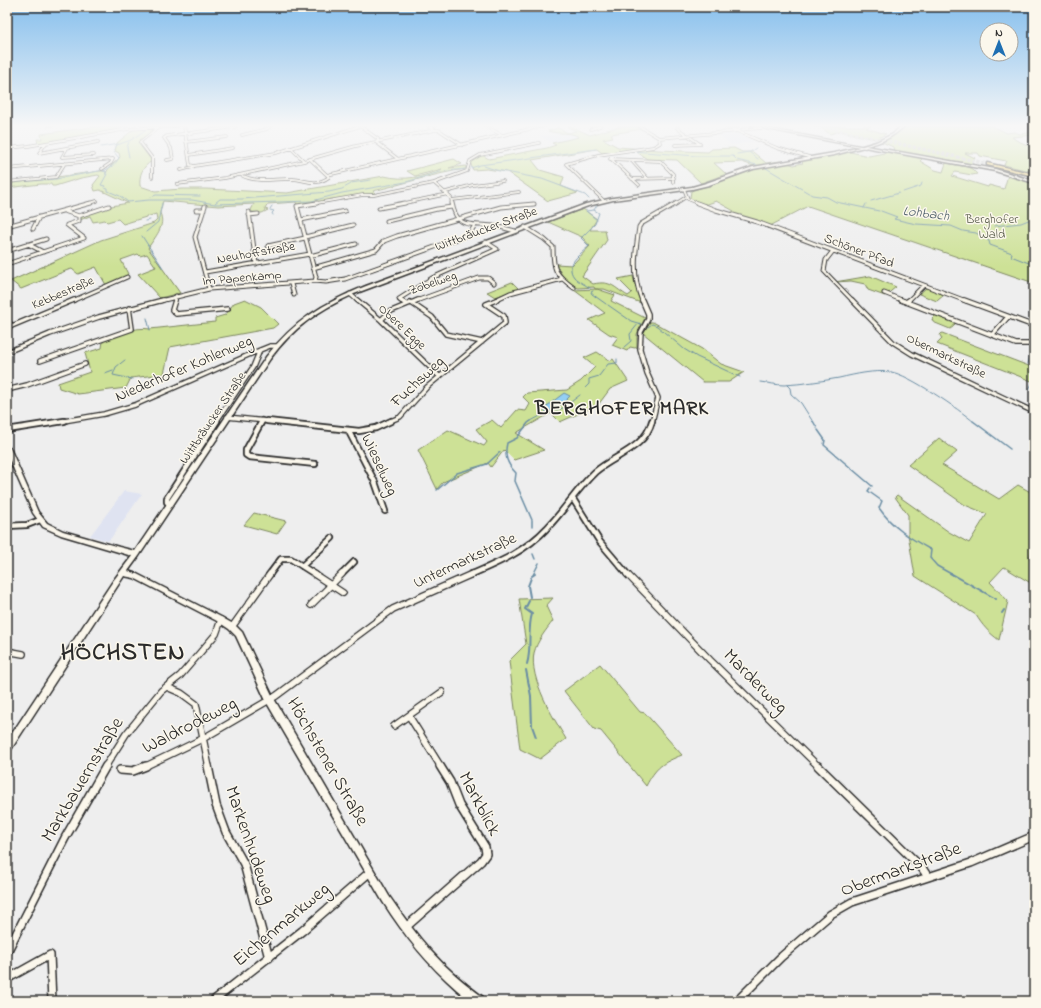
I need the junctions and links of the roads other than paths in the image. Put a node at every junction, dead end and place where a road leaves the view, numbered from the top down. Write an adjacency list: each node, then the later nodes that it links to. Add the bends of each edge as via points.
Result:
1 (59, 173): 17 (street, via 56,177)
2 (247, 173): 11 (street)
3 (336, 173): 12 (street)
4 (461, 173): 20 (street)
5 (574, 173): 28 (street)
6 (625, 173): 15 (street)
7 (643, 173): 13 (street)
8 (673, 173): 14 (street)
9 (737, 173): 23 (main road, Wittbräucker Straße)
10 (1004, 173): 19 (main road)
11 (240, 175): 12 (street, via 257,181 294,179 310,183 326,179 329,177); 21 (street)
12 (327, 175)
13 (647, 178): 14 (street); 15 (street)
14 (674, 178): 18 (street)
15 (632, 179): 22 (street)
16 (502, 181): 25 (street, via 473,185)
17 (7, 182)
18 (673, 182)
19 (1034, 182)
20 (434, 183): 25 (street); 41 (street, via 297,206)
21 (177, 184)
22 (639, 185)
23 (684, 190): 26 (street); 28 (main road, Wittbräucker Straße)
24 (519, 192): 27 (street)
25 (447, 193): 27 (street); 33 (street)
26 (686, 197): 57 (street, Schöner Pfad); 105 (street, Untermarkstraße, via 642,223 634,255 638,290 648,314 641,332 640,349 646,373 658,398 650,430 643,440 595,472)
27 (452, 200): 32 (street)
28 (602, 200): 46 (main road, Wittbräucker Straße)
29 (97, 201): 35 (street)
30 (534, 204): 40 (street, via 504,207)
31 (109, 206): 38 (street)
32 (452, 207): 40 (street); 42 (street, via 437,208)
33 (379, 208)
34 (196, 210): 64 (street, via 205,208 195,237)
35 (61, 211): 38 (street); 39 (street)
36 (345, 211): 41 (street)
37 (258, 214): 62 (street, via 249,214)
38 (79, 216): 59 (street, via 79,221 67,225 84,238)
39 (39, 217): 45 (street); 48 (street)
40 (458, 219): 44 (street); 63 (street, via 393,237 382,242 376,250)
41 (301, 220): 51 (street)
42 (386, 221)
43 (353, 225): 51 (street)
44 (475, 225): 47 (street); 67 (street, Im Papenkamp, via 472,231 464,236 369,271 339,280)
45 (7, 226)
46 (525, 227): 49 (main road, Wittbräucker Straße); 66 (street, via 553,247 552,264)
47 (499, 228): 49 (street); 50 (street)
48 (33, 229)
49 (515, 231): 50 (main road, Wittbräucker Straße)
50 (508, 234): 53 (main road, Wittbräucker Straße)
51 (305, 237): 56 (street); 60 (street)
52 (46, 239): 54 (street)
53 (486, 242): 74 (main road, Wittbräucker Straße); 79 (street, via 497,249 420,284 399,299)
54 (28, 244): 58 (street); 59 (street)
55 (356, 244): 60 (street, Neuhoffstraße)
56 (268, 246)
57 (833, 251): 70 (street, Schöner Pfad); 98 (street, Obermarkstraße, via 826,260 824,271 897,345)
58 (7, 252)
59 (43, 252): 61 (street)
60 (310, 255): 62 (street, Neuhoffstraße); 63 (street)
61 (7, 264)
62 (256, 264): 64 (street, Neuhoffstraße)
63 (313, 268): 67 (street)
64 (205, 272): 72 (street)
65 (127, 277): 85 (street, Kebbestraße)
66 (562, 280): 71 (street); 89 (street, Fuchsweg, via 510,293 486,304 498,311 506,320)
67 (315, 281): 69 (street, Im Papenkamp)
68 (494, 283): 77 (street, Zobelweg, via 490,278 481,277)
69 (291, 284): 72 (street, Im Papenkamp); 76 (street)
70 (923, 286): 78 (street); 82 (street, Schöner Pfad)
71 (574, 288)
72 (209, 289): 75 (street, Im Papenkamp)
73 (884, 293): 78 (street)
74 (350, 294): 84 (street, Obere Egge); 91 (main road, Wittbräucker Straße, via 308,316)
75 (176, 296): 80 (street, Im Papenkamp); 81 (street, via 172,310 176,314)
76 (294, 296)
77 (410, 302): 79 (street, Zobelweg); 89 (street, via 428,314 446,334)
78 (906, 302): 88 (street)
79 (406, 304): 84 (street, Zobelweg, via 389,312)
80 (129, 308): 93 (street, Im Papenkamp, via 55,332); 94 (street, via 132,329)
81 (228, 310)
82 (1008, 317): 86 (street, Schöner Pfad); 88 (street)
83 (7, 320): 85 (street)
84 (381, 320): 96 (street, Obere Egge)
85 (12, 326): 87 (street, Kebbestraße)
86 (1034, 326)
87 (7, 328)
88 (992, 335): 90 (street, via 1016,344)
89 (482, 342): 96 (street, Fuchsweg)
90 (1030, 344)
91 (276, 346): 92 (street, Niederhofer Kohlenweg); 99 (main road, Wittbräucker Straße)
92 (260, 350): 101 (street, Niederhofer Kohlenweg, via 120,410); 106 (street, Wittbräucker Straße, via 253,367 174,486 167,498)
93 (7, 352)
94 (40, 361)
95 (85, 364): 97 (street, via 27,386)
96 (439, 376): 102 (street, Fuchsweg, via 392,422 366,430)
97 (7, 390)
98 (1034, 412)
99 (227, 417): 100 (street, Fuchsweg); 106 (main road, Wittbräucker Straße)
100 (262, 421): 102 (street, Fuchsweg); 104 (street, via 246,450 246,455)
101 (7, 430)
102 (348, 430): 107 (street, Wieselweg, via 375,482)
103 (7, 448): 108 (main road)
104 (315, 464)
105 (573, 499): 124 (street, Untermarkstraße, via 528,546 511,557 392,609); 132 (street, Marderweg, via 617,564 710,660 922,868)
106 (169, 504): 111 (main road, Wittbräucker Straße)
107 (385, 511)
108 (40, 520): 109 (street, via 27,525); 111 (main road, via 49,528 61,533)
109 (7, 526)
110 (332, 538): 113 (street)
111 (137, 554): 114 (main road, Wittbräucker Straße)
112 (354, 562): 115 (street)
113 (302, 566): 115 (street); 119 (street, via 291,559 281,559)
114 (122, 573): 118 (main road, Höchstener Straße, via 135,576); 128 (main road, Wittbräucker Straße)
115 (331, 585): 116 (street); 117 (street)
116 (343, 593)
117 (311, 605)
118 (221, 620): 119 (main road, Höchstener Straße); 122 (street, Markbauernstraße, via 216,634 180,676)
119 (232, 627): 124 (main road, Höchstener Straße, via 244,642)
120 (7, 651): 121 (street)
121 (23, 654)
122 (167, 687): 127 (street, Markenhudeweg, via 196,704); 134 (street, Markbauernstraße, via 126,734 108,761)
123 (442, 692): 125 (street)
124 (270, 700): 127 (street, Waldrodeweg); 131 (main road, Höchstener Straße)
125 (409, 716): 126 (street); 133 (street, Markblick, via 450,782 459,805 485,847 486,854)
126 (394, 726)
127 (204, 738): 129 (street, Waldrodeweg, via 140,769); 135 (street, Markenhudeweg, via 216,805 226,832 244,864)
128 (7, 748)
129 (120, 770)
130 (1034, 836): 132 (street, Obermarkstraße)
131 (370, 872): 133 (main road, Höchstener Straße); 135 (street, Eichenmarkweg)
132 (928, 877): 140 (street, Obermarkstraße, via 852,902 831,914 781,957)
133 (404, 928): 139 (main road, Höchstener Straße, via 443,972)
134 (7, 952)
135 (269, 958): 138 (street, Eichenmarkweg)
136 (7, 979): 137 (street, via 50,955)
137 (52, 1001)
138 (213, 1001)
139 (479, 1001)
140 (737, 1001)

